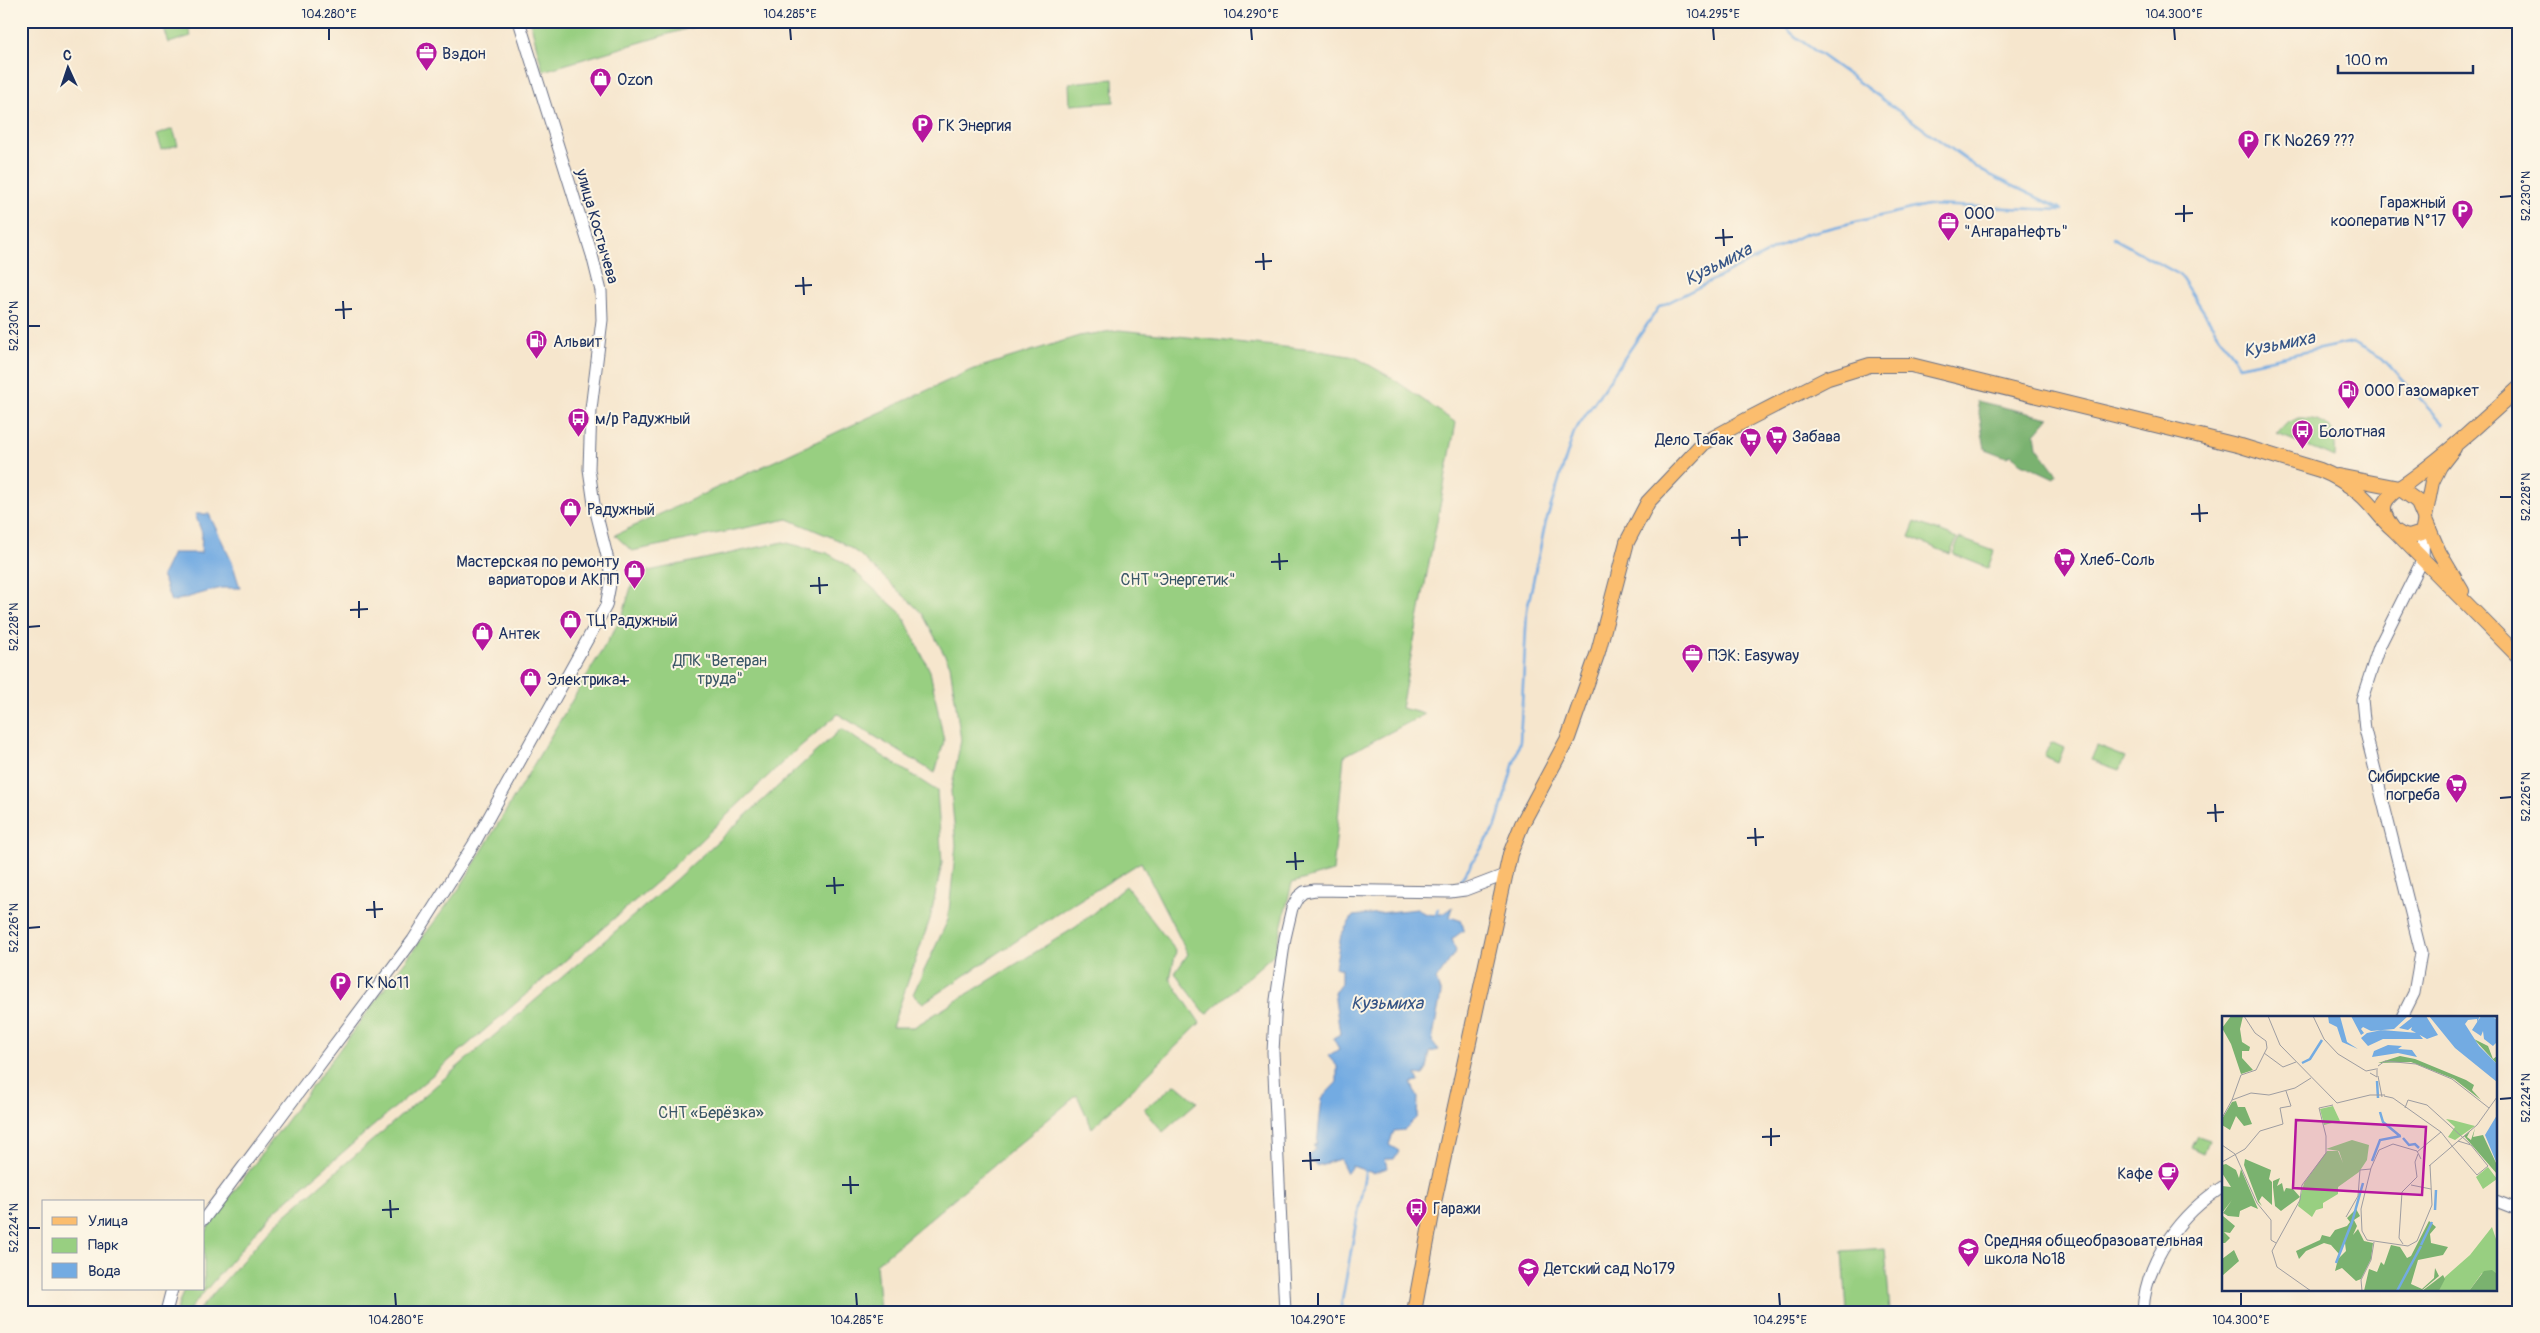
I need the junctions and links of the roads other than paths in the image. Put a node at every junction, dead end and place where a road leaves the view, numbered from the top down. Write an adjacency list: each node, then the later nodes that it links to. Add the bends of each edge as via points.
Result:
1 (519, 21): 18 (street, улица Костычева, via 601,291 602,320 591,409 589,469 609,564 606,606 447,888 413,940)
2 (2519, 388): 3 (main road)
3 (2454, 448): 4 (main road); 8 (main road, via 2436,472)
4 (2424, 470): 6 (main road, via 2410,478); 7 (main road)
5 (2333, 475): 6 (main road); 9 (main road, via 2361,494); 13 (main road, via 2241,446 1911,365 1870,365 1828,378 1704,443 1648,502 1627,542 1598,652 1568,738 1522,824 1510,854)
6 (2377, 484): 7 (main road)
7 (2395, 492): 8 (main road, via 2413,497); 9 (main road, via 2385,503 2384,510)
8 (2424, 518): 9 (main road, via 2422,532 2410,537); 10 (street); 11 (main road, via 2451,573)
9 (2391, 525): 10 (main road)
10 (2422, 559): 11 (main road); 14 (street, via 2379,647 2362,699 2365,730 2421,954 2414,993)
11 (2491, 630): 12 (main road)
12 (2519, 657)
13 (1507, 874): 21 (street, via 1465,890 1450,892 1315,890 1304,892 1292,908 1281,960 1273,1052); 22 (main road, via 1435,1198)
14 (2402, 1016)
15 (2222, 1188): 23 (street, via 2191,1213 2156,1258)
16 (2498, 1202): 17 (street)
17 (2519, 1210)
18 (205, 1218)
19 (172, 1290): 20 (street)
20 (166, 1312)
21 (1285, 1312)
22 (1414, 1312)
23 (2143, 1312)

